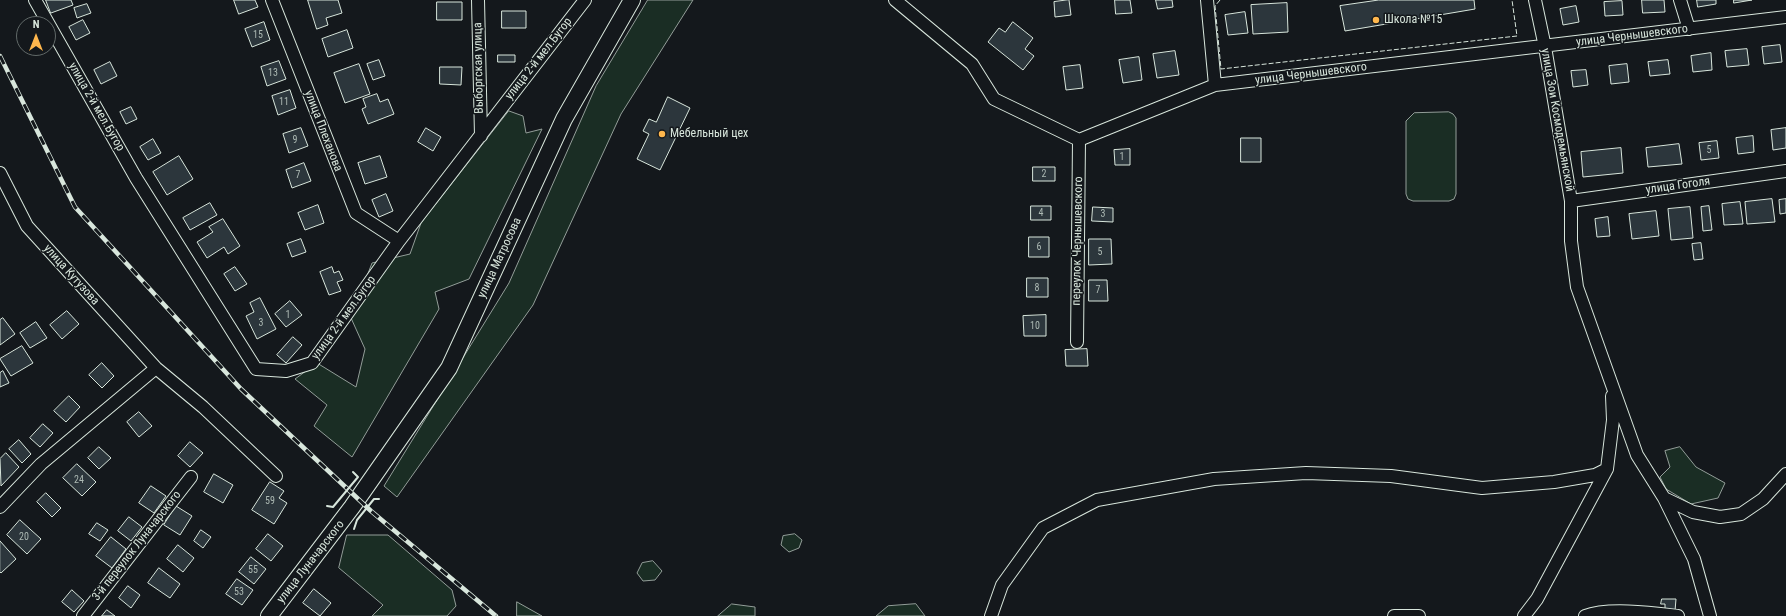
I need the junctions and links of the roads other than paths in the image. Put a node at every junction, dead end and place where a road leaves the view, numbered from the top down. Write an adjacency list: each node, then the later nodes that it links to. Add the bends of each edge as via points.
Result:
1 (35, 0): 19 (street, улица 2-й мел.Бугор, via 136,178 256,369 286,371 312,363)
2 (272, 0): 19 (street, улица Плеханова, via 356,213)
3 (478, 0): 14 (street, Выборгская улица)
4 (585, 0): 14 (street, улица 2-й мел.Бугор)
5 (632, 0): 29 (main road, улица Матросова, via 564,118 449,368)
6 (895, 0): 15 (street, via 972,64 994,99)
7 (1207, 0): 13 (street)
8 (1535, 0): 12 (street, улица Зои Космодемьянской)
9 (1680, 0): 11 (street)
10 (1786, 17): 11 (street, улица Чернышевского)
11 (1689, 28): 12 (street, улица Чернышевского)
12 (1545, 47): 13 (street, улица Чернышевского); 18 (street, улица Зои Космодемьянской)
13 (1215, 85): 15 (street, улица Чернышевского)
14 (481, 136): 19 (street, улица 2-й мел.Бугор)
15 (1079, 140): 20 (street, переулок Чернышевского)
16 (1786, 172): 18 (street, улица Гоголя)
17 (0, 173): 21 (street, улица Кутузова, via 27,226)
18 (1571, 201): 22 (street, улица Зои Космодемьянской, via 1571,241 1577,287)
19 (399, 241)
20 (1077, 342)
21 (156, 368): 26 (street, улица Кутузова, via 203,407); 28 (street, via 42,464)
22 (1611, 383): 23 (street, via 1613,420); 27 (street, улица Зои Космодемьянской, via 1637,455)
23 (1607, 469): 32 (street, via 1595,475 1554,482 1482,488 1375,476 1306,473 1221,478 1097,500 1043,528 1002,585); 35 (street, via 1537,599)
24 (1786, 474): 27 (street, via 1763,499 1741,514 1720,516 1692,512)
25 (191, 476): 30 (street, 3-й переулок Луначарского)
26 (276, 476)
27 (1664, 498): 38 (street, улица Зои Космодемьянской, via 1694,558)
28 (0, 507)
29 (352, 507): 31 (main road, улица Луначарского)
30 (83, 616)
31 (269, 616)
32 (991, 616)
33 (1394, 616): 34 (street)
34 (1419, 616)
35 (1524, 616)
36 (1585, 616): 37 (street, via 1596,612)
37 (1678, 616)
38 (1710, 616)

